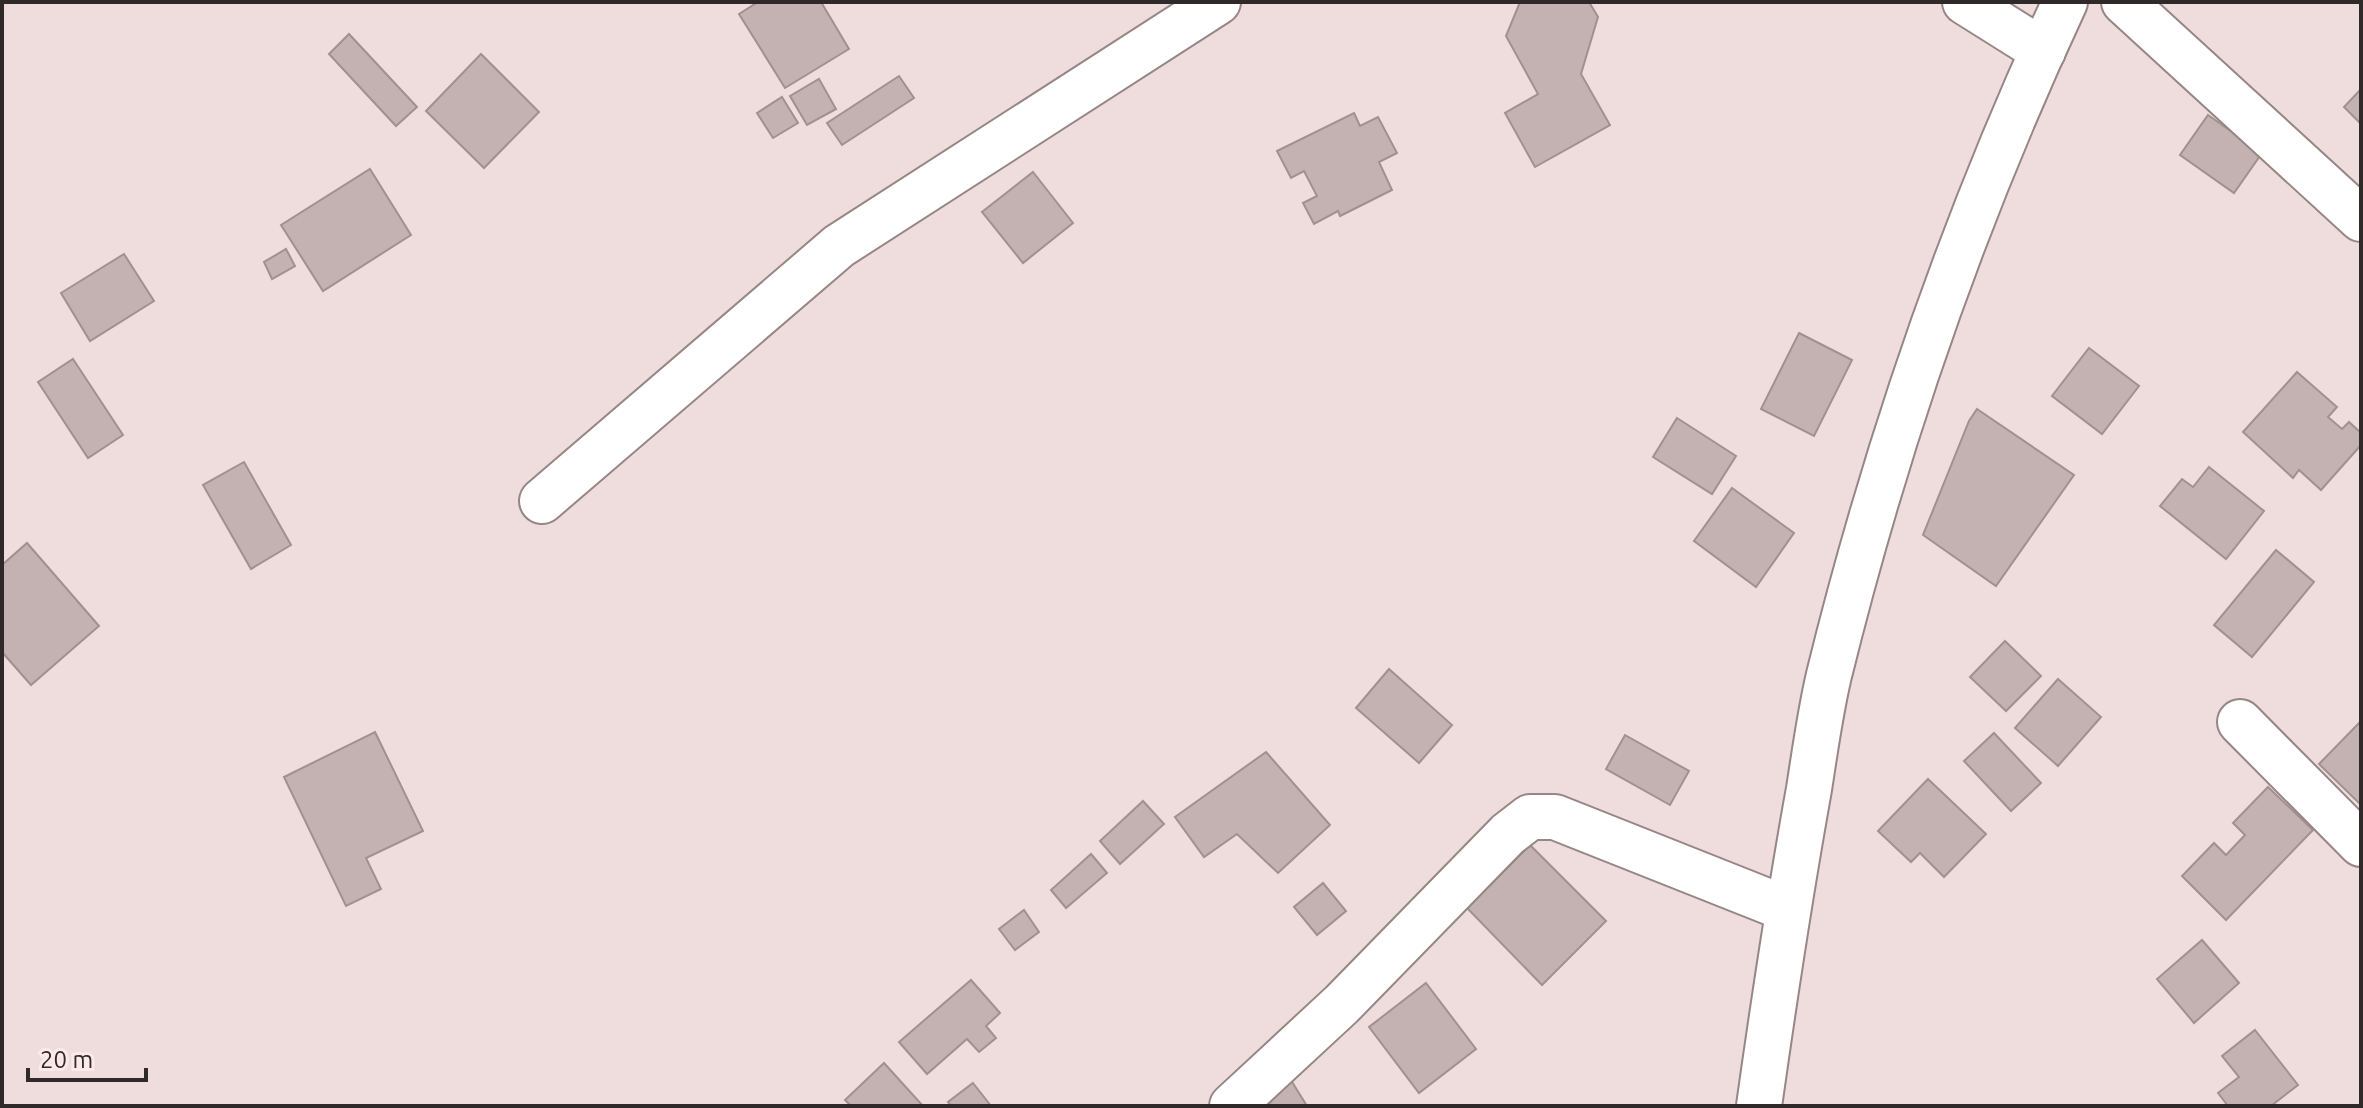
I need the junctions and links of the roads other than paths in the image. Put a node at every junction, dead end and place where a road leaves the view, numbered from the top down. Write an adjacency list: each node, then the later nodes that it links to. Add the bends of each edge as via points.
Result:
1 (1218, 2): 7 (street, via 839,246)
2 (1965, 2): 5 (street)
3 (2065, 2): 5 (street)
4 (2124, 2): 6 (street)
5 (2043, 51): 10 (street, via 1974,210 1901,415 1828,679)
6 (2361, 219)
7 (542, 501)
8 (2240, 722): 9 (street)
9 (2361, 844)
10 (1787, 909): 11 (street, via 1555,817 1530,817); 12 (street)
11 (1232, 1106)
12 (1759, 1106)

